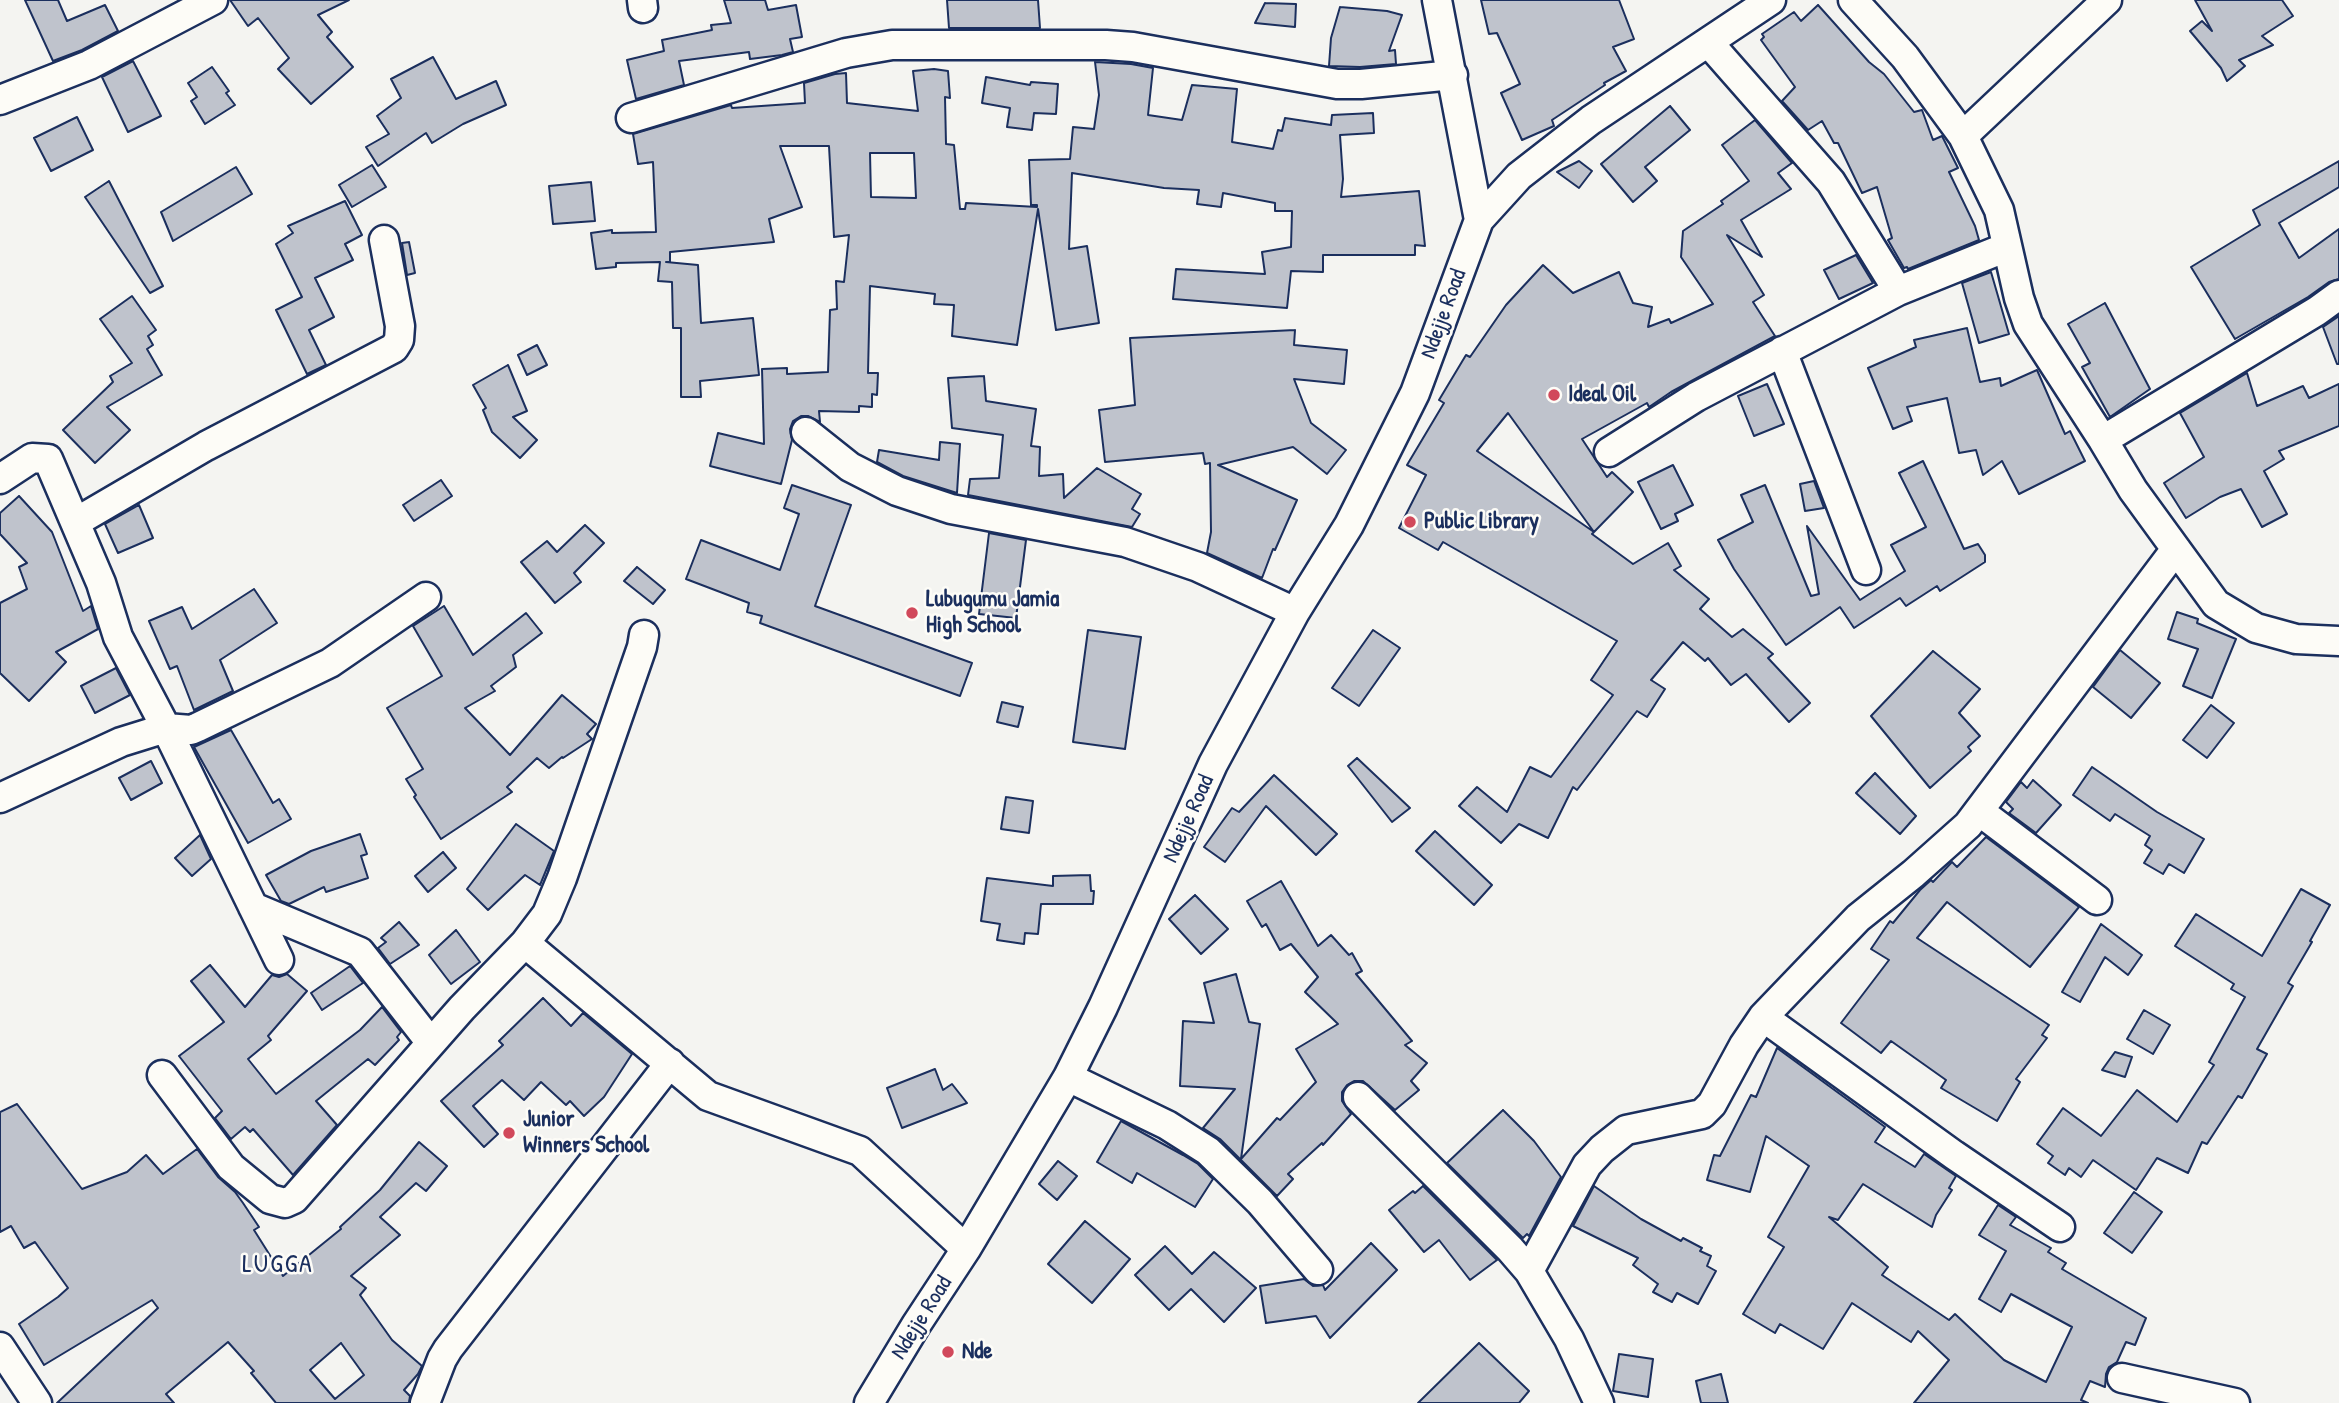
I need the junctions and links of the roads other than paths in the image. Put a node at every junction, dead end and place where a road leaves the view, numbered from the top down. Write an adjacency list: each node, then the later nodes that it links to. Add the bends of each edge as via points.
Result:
1 (213, 0): 8 (street, via 89,65)
2 (1437, 0): 7 (street)
3 (1771, 0): 6 (street)
4 (1853, 0): 10 (street, via 1905,57)
5 (2108, 0): 10 (street)
6 (1708, 42): 11 (street, via 1591,120 1519,176); 14 (street, via 1832,182)
7 (1452, 75): 9 (street, via 1337,83 1133,47 892,45 846,53); 11 (street)
8 (0, 100)
9 (631, 118)
10 (1963, 136): 13 (street, via 1999,210)
11 (1479, 220): 25 (street, Ndejje Road, via 1415,393 1349,525)
12 (384, 240): 21 (street, via 400,326 394,348 206,446)
13 (2007, 247): 14 (street); 18 (street, via 2028,324)
14 (1898, 291): 16 (street)
15 (2339, 295): 18 (street)
16 (1782, 351): 19 (street, via 1677,408); 23 (street)
17 (806, 432): 25 (street, via 850,467 897,492 951,509 1125,542 1198,567)
18 (2103, 440): 22 (street)
19 (1609, 452)
20 (0, 479): 21 (street, via 32,458 48,459)
21 (76, 522): 28 (street, via 118,637)
22 (2176, 549): 27 (street, via 2216,604 2256,628 2296,639); 30 (street)
23 (1866, 570)
24 (426, 597): 28 (street, via 330,663 191,730)
25 (1295, 612): 39 (street, Ndejje Road, via 1213,764)
26 (644, 635): 33 (street, via 562,878 547,914)
27 (2339, 641)
28 (166, 728): 29 (street, via 121,742); 32 (street)
29 (0, 799)
30 (1979, 811): 31 (street); 35 (street, via 1858,918)
31 (2097, 900)
32 (253, 907): 34 (street); 36 (street, via 360,952)
33 (524, 943): 36 (street); 37 (street)
34 (279, 960)
35 (1763, 1017): 41 (street); 44 (street, via 1702,1114 1626,1130 1587,1165)
36 (431, 1042): 38 (street, via 294,1199 285,1203 270,1199 231,1167)
37 (670, 1063): 42 (street, via 708,1096 860,1151); 48 (street, via 448,1349)
38 (162, 1075)
39 (1068, 1077): 42 (street, Ndejje Road); 43 (street, via 1167,1125 1208,1151 1260,1202)
40 (1358, 1097): 44 (street)
41 (2060, 1227)
42 (966, 1249): 49 (street, Ndejje Road)
43 (1318, 1270)
44 (1529, 1272): 50 (street, via 1569,1339)
45 (0, 1347): 47 (street)
46 (2122, 1378): 51 (street)
47 (37, 1403)
48 (425, 1403)
49 (869, 1403)
50 (1599, 1403)
51 (2235, 1403)

